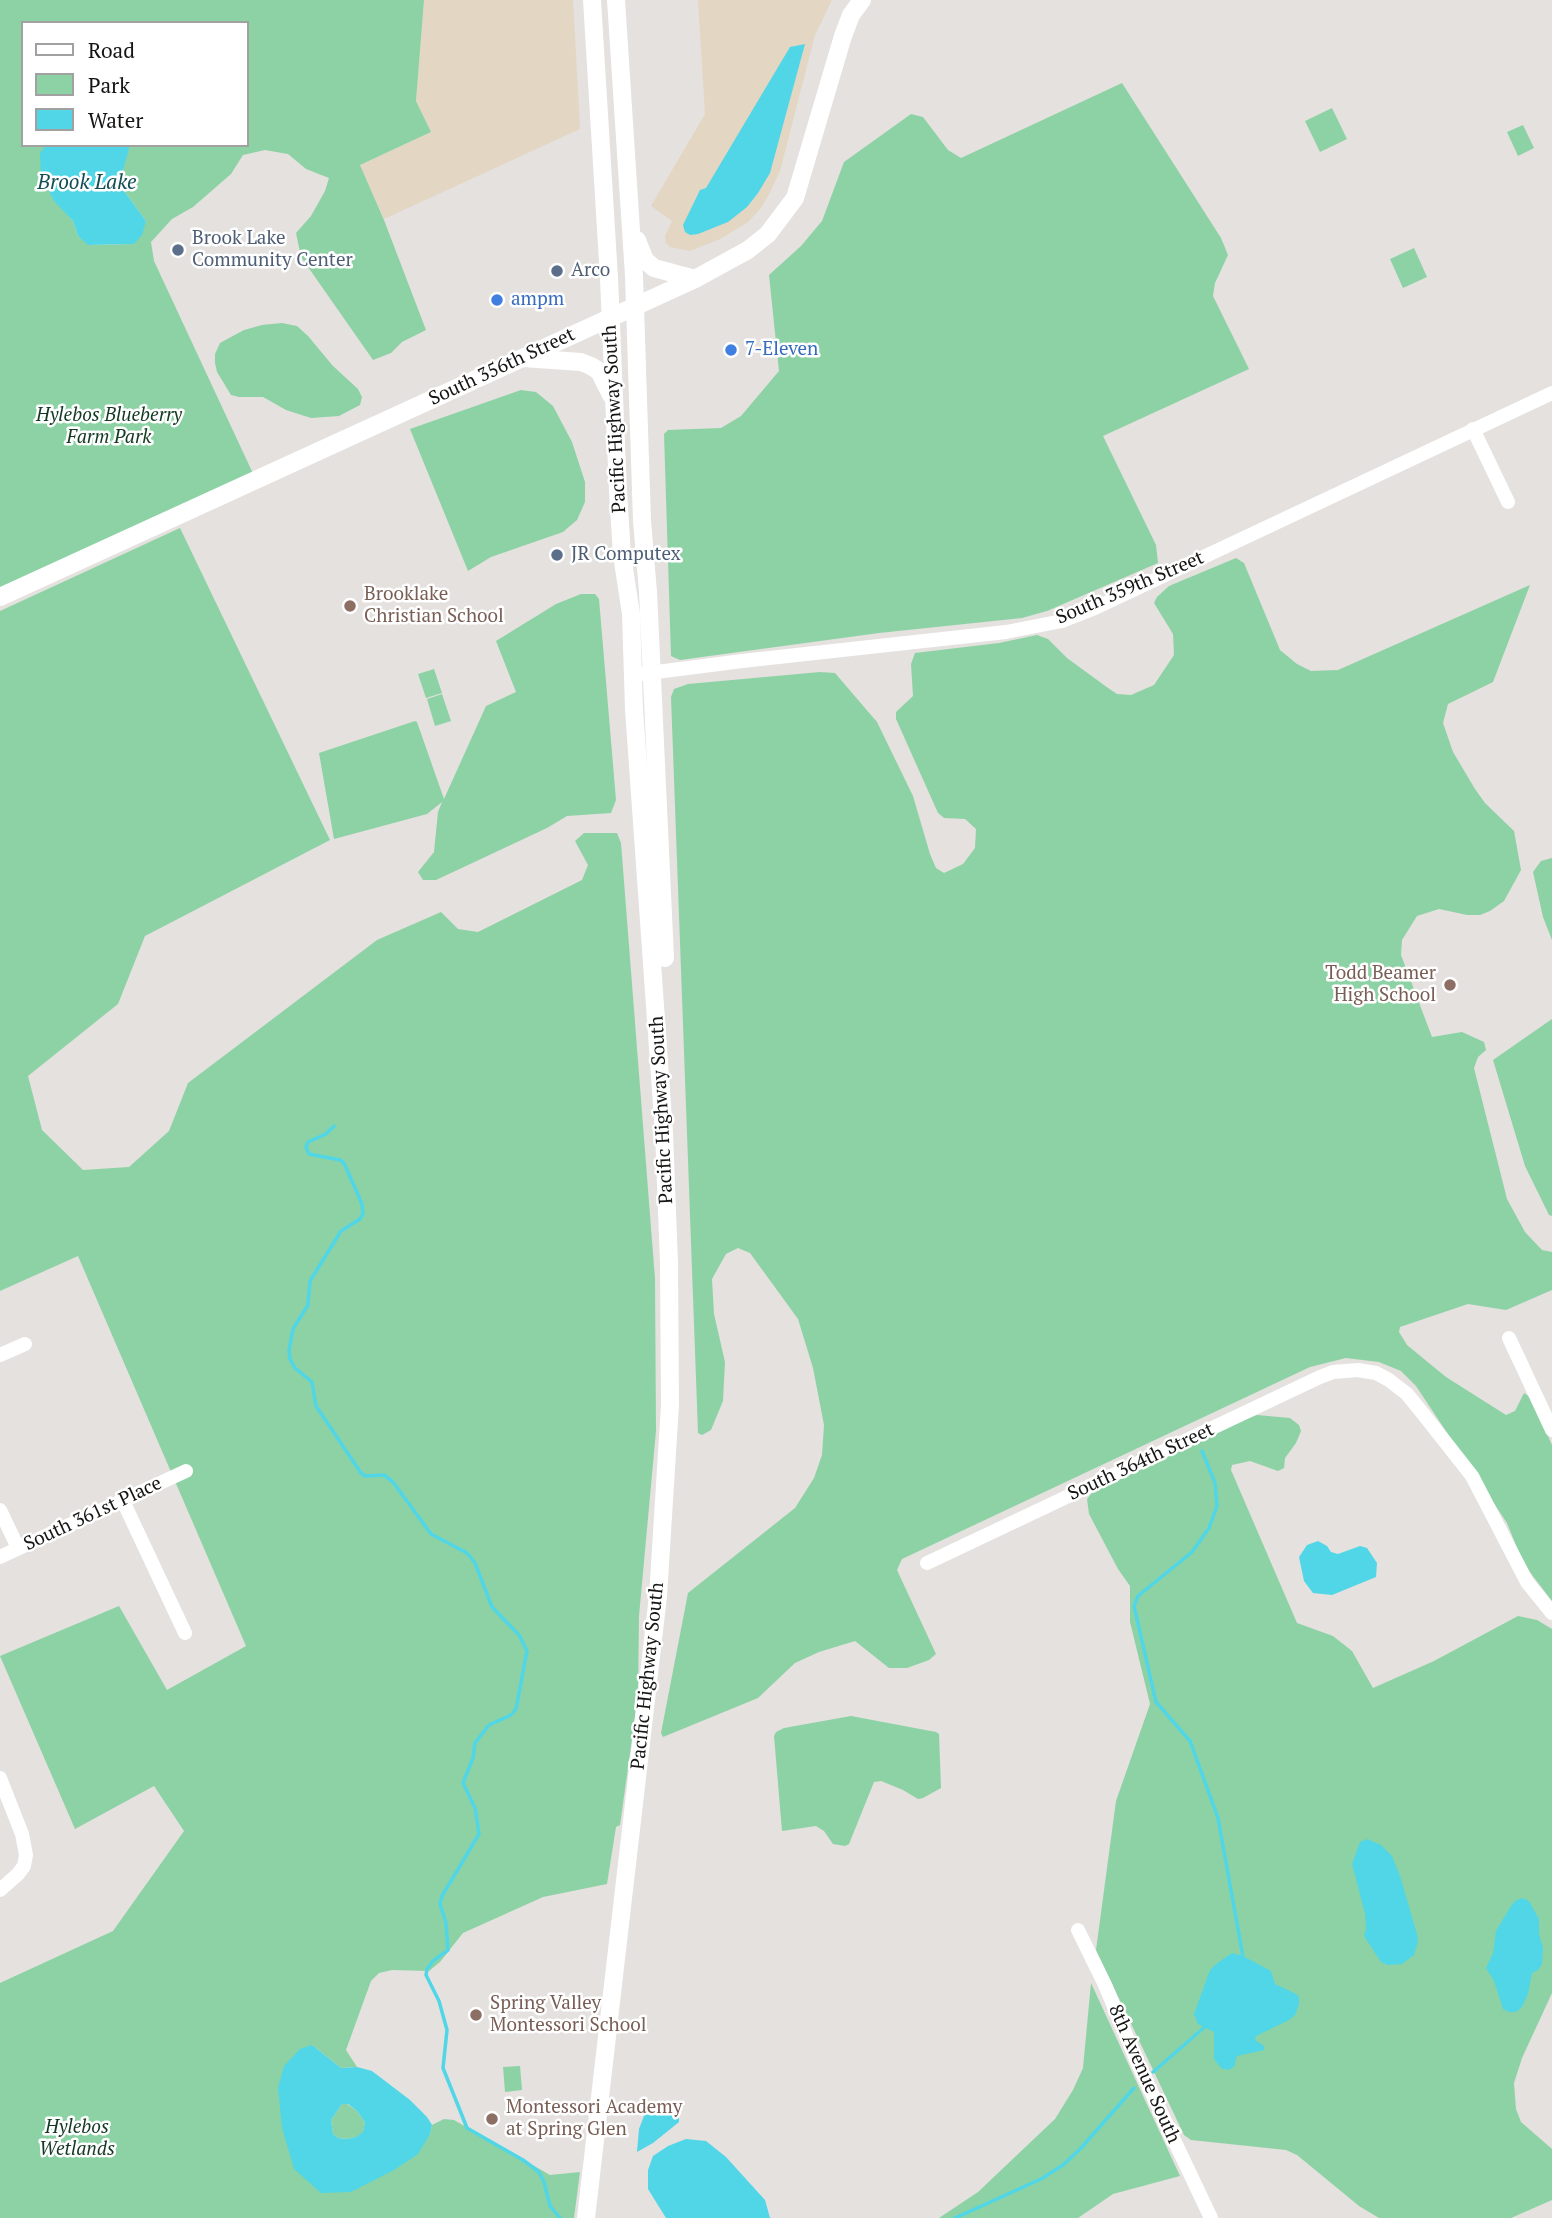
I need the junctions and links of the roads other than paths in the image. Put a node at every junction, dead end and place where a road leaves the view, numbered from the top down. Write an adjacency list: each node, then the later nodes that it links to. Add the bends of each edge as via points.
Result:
1 (592, 0): 7 (main road, Pacific Highway South)
2 (616, 0): 4 (main road, Pacific Highway South)
3 (862, 0): 5 (main road, South 356th Street, via 843,36 795,198 758,242)
4 (631, 222): 5 (main road, via 648,264); 6 (main road, Pacific Highway South)
5 (695, 279): 6 (main road, South 356th Street)
6 (634, 305): 7 (main road, South 356th Street); 14 (main road, Pacific Highway South)
7 (610, 316): 8 (main road, South 356th Street); 10 (main road, Pacific Highway South)
8 (523, 358): 10 (main road, via 591,366 598,371); 13 (main road, South 356th Street)
9 (1552, 393): 11 (street, South 359th Street)
10 (615, 407): 14 (main road, Pacific Highway South, via 622,555)
11 (1473, 429): 12 (street); 14 (street, South 359th Street, via 1062,621 1006,632)
12 (1508, 502)
13 (0, 597)
14 (643, 674): 30 (main road, Pacific Highway South, via 634,709 668,1217 670,1405 656,1609); 31 (main road, Pacific Highway South, via 679,1196 682,1366 662,1667)
15 (1509, 1338): 18 (street)
16 (24, 1343): 17 (street)
17 (0, 1355)
18 (1552, 1430)
19 (186, 1471): 20 (street, South 361st Place)
20 (123, 1501): 22 (street, South 361st Place); 26 (street)
21 (0, 1510): 22 (street)
22 (18, 1548): 23 (street, South 361st Place)
23 (0, 1557)
24 (927, 1563): 25 (street, South 364th Street, via 1320,1377 1358,1370 1388,1380 1407,1394 1432,1424 1472,1476 1527,1582)
25 (1552, 1613)
26 (185, 1633)
27 (0, 1778): 28 (street, via 26,1855 24,1866)
28 (0, 1891)
29 (1078, 1930): 32 (street, 8th Avenue South)
30 (586, 2218)
31 (597, 2218)
32 (1211, 2218)

